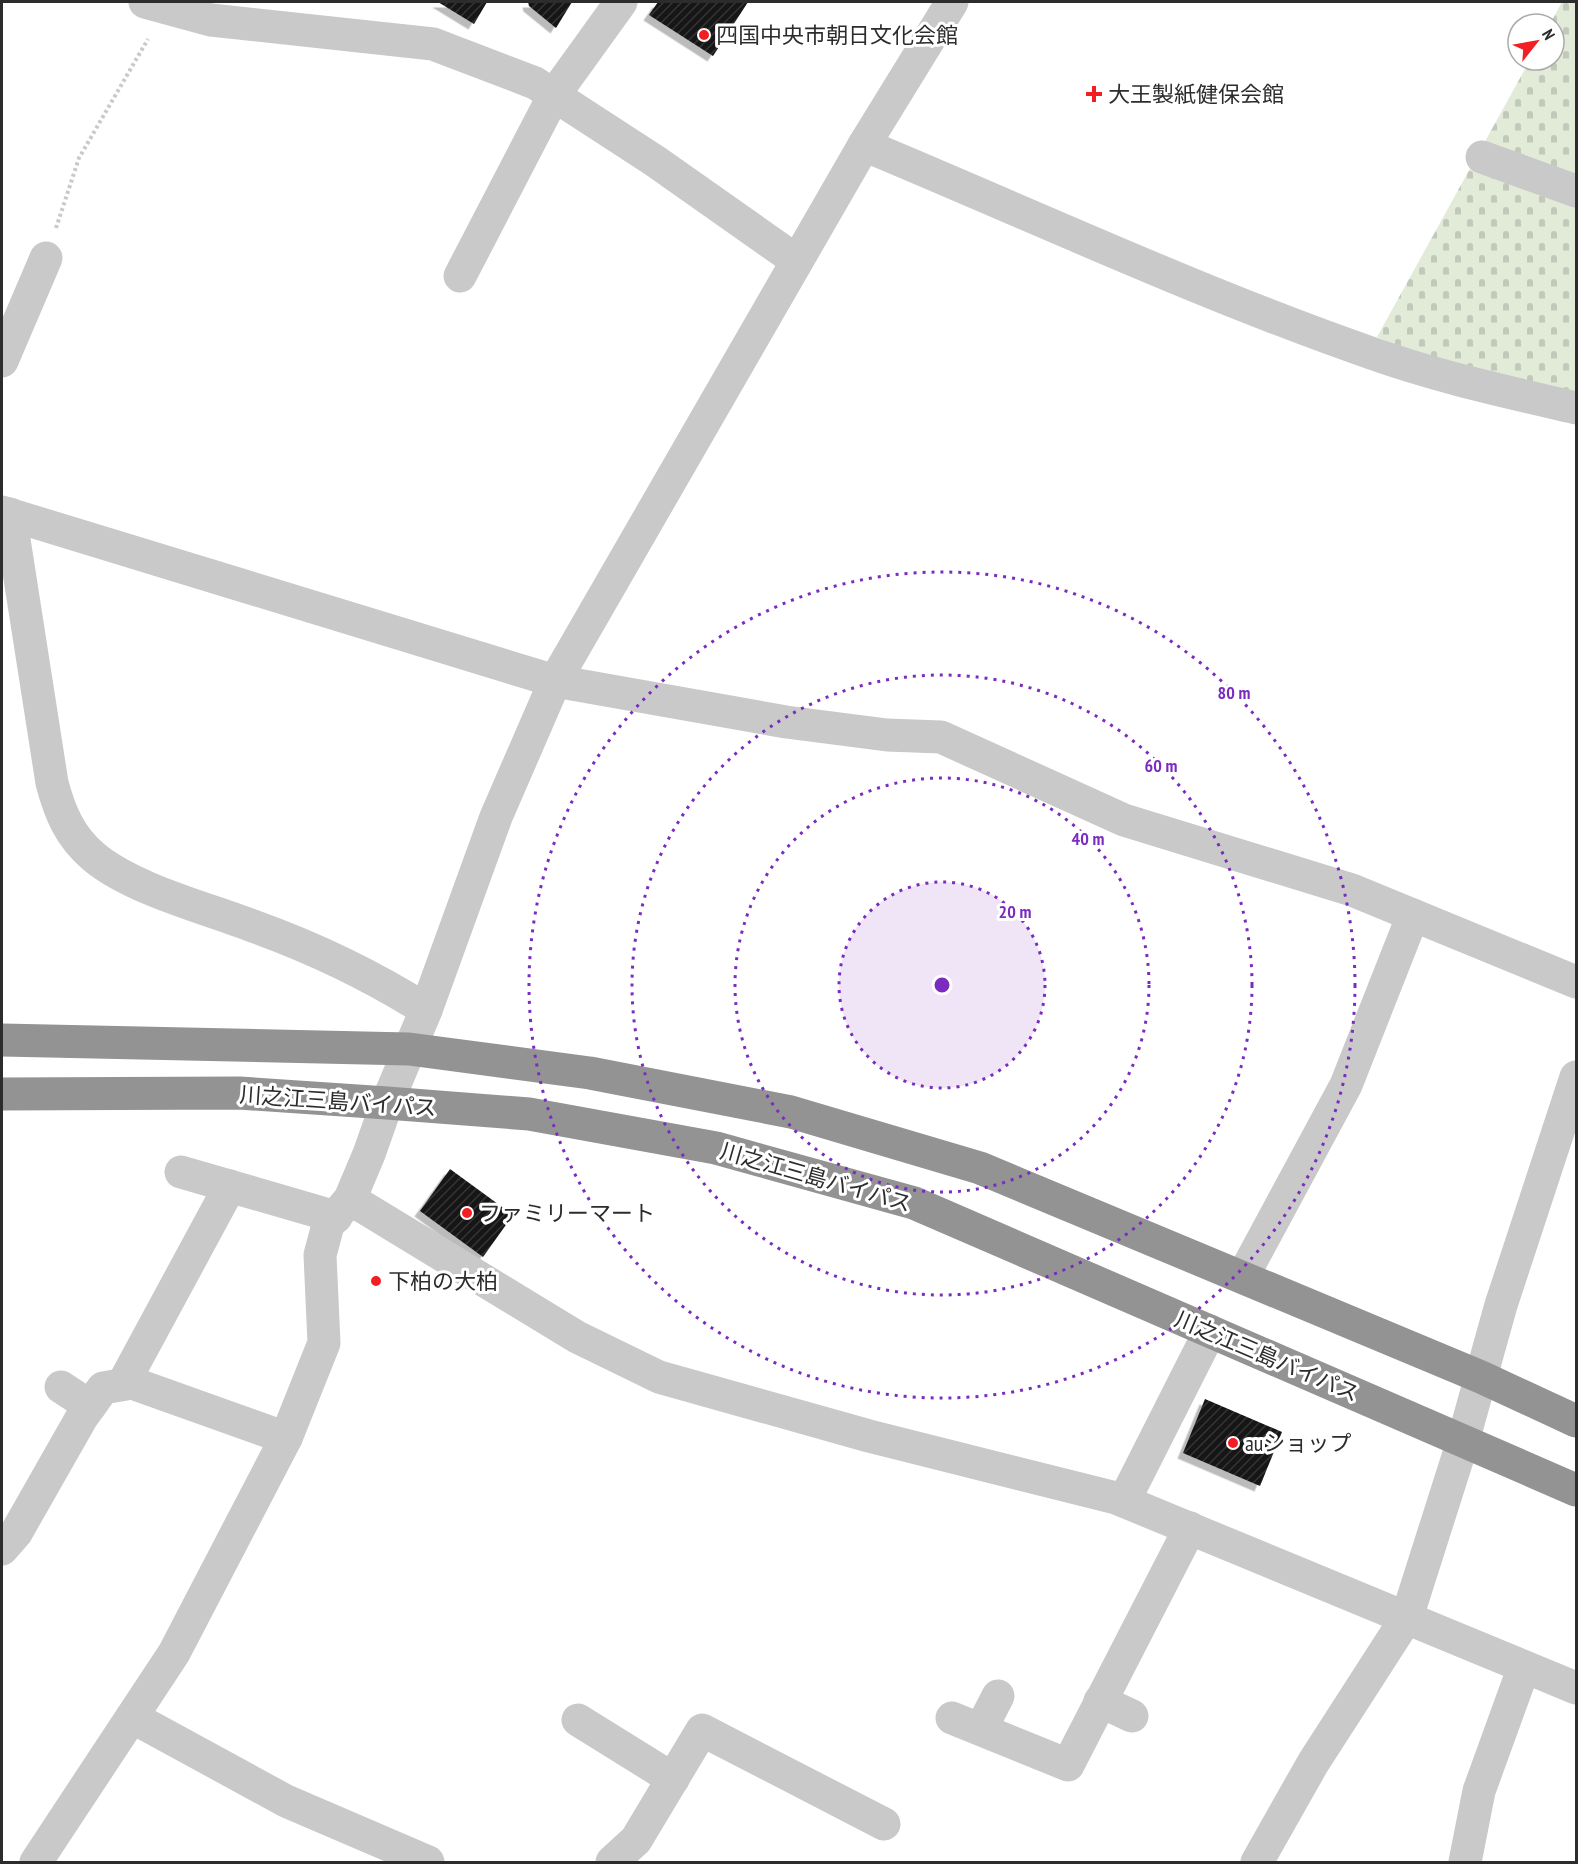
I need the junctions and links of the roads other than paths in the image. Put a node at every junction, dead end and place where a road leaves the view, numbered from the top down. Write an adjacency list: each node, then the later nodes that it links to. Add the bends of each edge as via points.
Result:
1 (621, 2): 4 (street)
2 (952, 2): 5 (street)
3 (155, 4): 4 (street, via 211,20 433,45 535,83)
4 (554, 95): 9 (street); 10 (street)
5 (864, 145): 9 (street); 12 (street, via 1371,354 1469,383)
6 (1482, 157): 7 (street)
7 (1576, 191)
8 (46, 258): 11 (street)
9 (797, 261): 14 (street)
10 (460, 276)
11 (2, 361)
12 (1576, 408)
13 (6, 513): 14 (street); 17 (street, via 52,783 60,812 75,838 115,873 308,946 384,983)
14 (555, 681): 15 (street, via 797,723 887,735 941,737 1124,820 1352,890); 17 (street, via 496,817)
15 (1413, 915): 16 (street); 26 (street, via 1346,1085)
16 (1576, 982)
17 (426, 1010): 19 (street)
18 (2, 1040): 19 (highway)
19 (409, 1049): 22 (street); 26 (highway, via 590,1073 791,1112 980,1168)
20 (1575, 1084): 28 (street)
21 (2, 1094): 22 (highway, 川之江三島バイパス, via 239,1093)
22 (387, 1103): 25 (street); 27 (highway, 川之江三島バイパス, via 529,1114 716,1148 914,1203)
23 (181, 1172): 24 (street)
24 (230, 1186): 25 (street); 29 (street)
25 (343, 1208): 33 (street, via 328,1225 320,1255 324,1344); 36 (street, via 577,1337 659,1377)
26 (1243, 1276): 28 (highway)
27 (1210, 1331): 34 (highway, 川之江三島バイパス); 36 (street)
28 (1481, 1377): 32 (highway); 34 (street)
29 (123, 1384): 31 (street, via 103,1388); 33 (street, via 132,1383)
30 (61, 1387): 31 (street)
31 (90, 1406): 38 (street, via 16,1533)
32 (1576, 1421)
33 (286, 1438): 45 (street, via 174,1653)
34 (1463, 1441): 35 (highway, 川之江三島バイパス); 39 (street)
35 (1576, 1490)
36 (1124, 1501): 37 (street)
37 (1190, 1527): 39 (street); 43 (street)
38 (2, 1549)
39 (1407, 1617): 40 (street); 52 (street, via 1313,1763)
40 (1524, 1667): 41 (street); 53 (street, via 1479,1791)
41 (1576, 1688)
42 (998, 1696): 43 (street, via 967,1724 1068,1765)
43 (1101, 1701): 44 (street)
44 (1132, 1716)
45 (132, 1717): 49 (street); 50 (street, via 286,1801)
46 (578, 1720): 47 (street)
47 (673, 1779): 48 (street, via 702,1730); 51 (street, via 636,1840)
48 (884, 1824)
49 (36, 1863)
50 (428, 1863)
51 (612, 1863)
52 (1257, 1863)
53 (1465, 1863)

